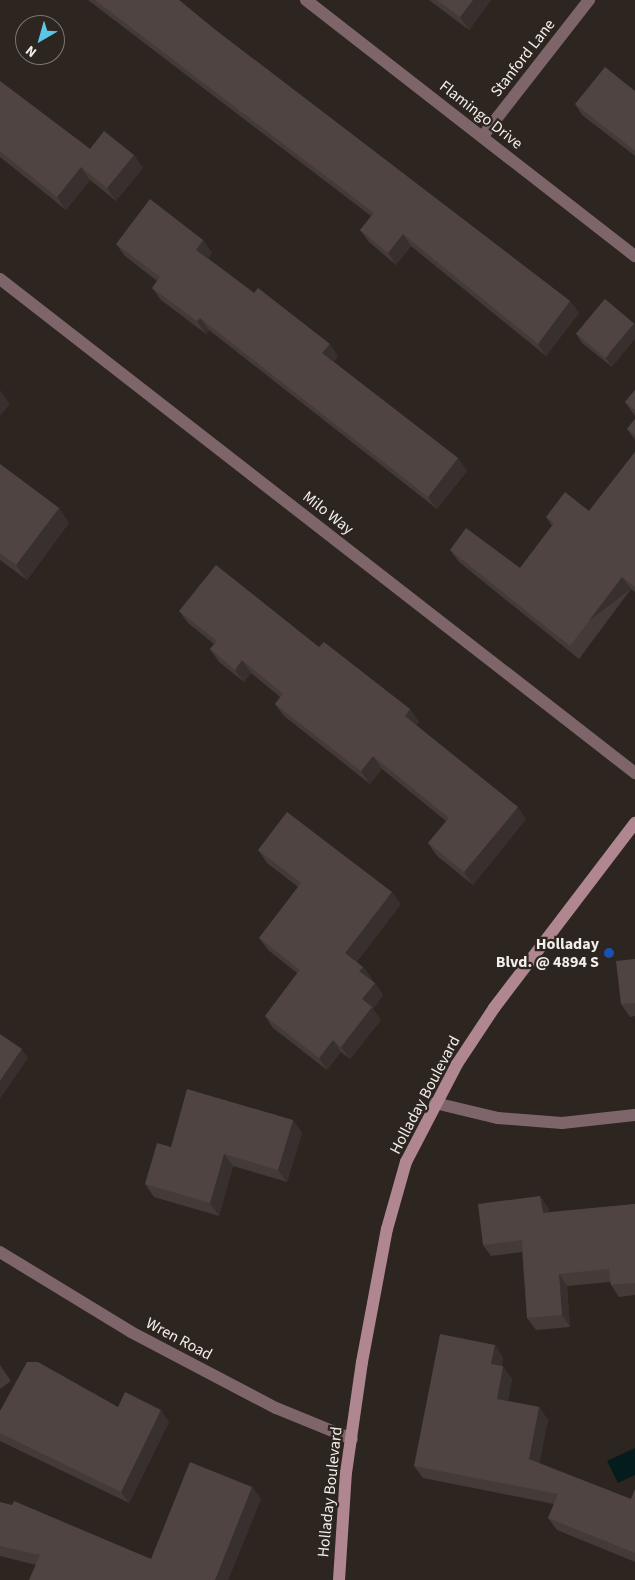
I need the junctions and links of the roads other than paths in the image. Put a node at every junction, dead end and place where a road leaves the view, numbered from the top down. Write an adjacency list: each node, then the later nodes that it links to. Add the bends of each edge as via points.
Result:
1 (306, 0): 3 (street, Flamingo Drive)
2 (589, 0): 3 (street, Stanford Lane)
3 (482, 137): 4 (street, Flamingo Drive)
4 (635, 256)
5 (0, 279): 6 (street, Milo Way)
6 (635, 773)
7 (635, 823): 8 (main road, Holladay Boulevard, via 494,1008)
8 (435, 1103): 9 (street, via 498,1118 562,1123); 11 (main road, Holladay Boulevard, via 406,1162 387,1228)
9 (635, 1115)
10 (0, 1252): 11 (street, Wren Road, via 174,1354 276,1408)
11 (352, 1439): 12 (main road, Holladay Boulevard)
12 (339, 1580)

